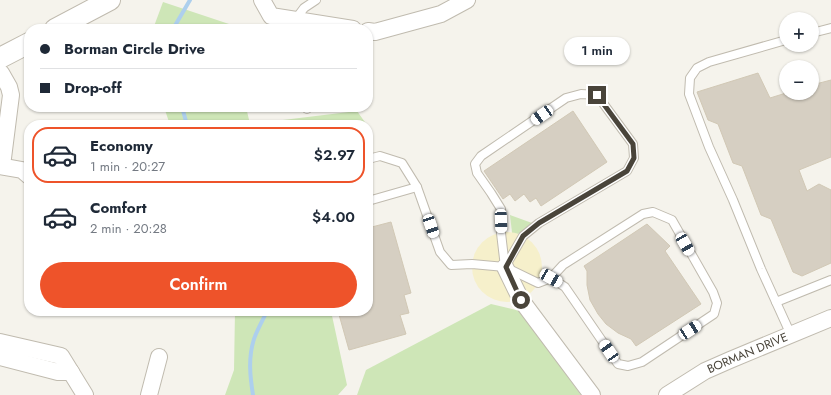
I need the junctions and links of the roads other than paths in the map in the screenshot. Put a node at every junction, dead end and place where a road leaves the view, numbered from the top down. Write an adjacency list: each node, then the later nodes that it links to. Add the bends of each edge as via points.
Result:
1 (110, 0): 5 (street)
2 (262, 0): 6 (street, via 271,16)
3 (316, 0): 7 (lane, via 304,8)
4 (467, 0): 10 (street, via 442,14)
5 (64, 24)
6 (292, 24)
7 (296, 24)
8 (831, 28): 9 (lane)
9 (819, 31)
10 (373, 32)
11 (779, 42): 22 (lane, via 697,68 690,78 689,94)
12 (24, 46): 13 (street)
13 (1, 62): 15 (street, via 11,95)
14 (373, 158): 17 (lane, via 380,156 402,163)
15 (0, 165): 16 (street)
16 (24, 170)
17 (417, 187): 18 (lane); 19 (lane, via 440,252 451,265)
18 (373, 200)
19 (506, 267): 19 (lane, via 523,236 539,223 627,171 634,158 633,144 597,95 581,94 566,98 481,156 475,164 477,173 501,209); 20 (lane, via 538,283); 31 (street, via 521,300)
20 (551, 278): 20 (lane, via 565,287 618,364 628,366 642,362 714,314 717,303 672,220 653,212 643,214 563,265)
21 (831, 280): 22 (lane)
22 (776, 302): 24 (lane)
23 (831, 318): 24 (street, BORMAN DRIVE)
24 (791, 334): 32 (street, BORMAN DRIVE, via 705,371)
25 (0, 342): 28 (street, via 61,356)
26 (0, 357): 28 (street, via 58,372)
27 (159, 357): 30 (street)
28 (71, 372): 29 (street)
29 (85, 395)
30 (149, 395)
31 (592, 395)
32 (667, 395)

